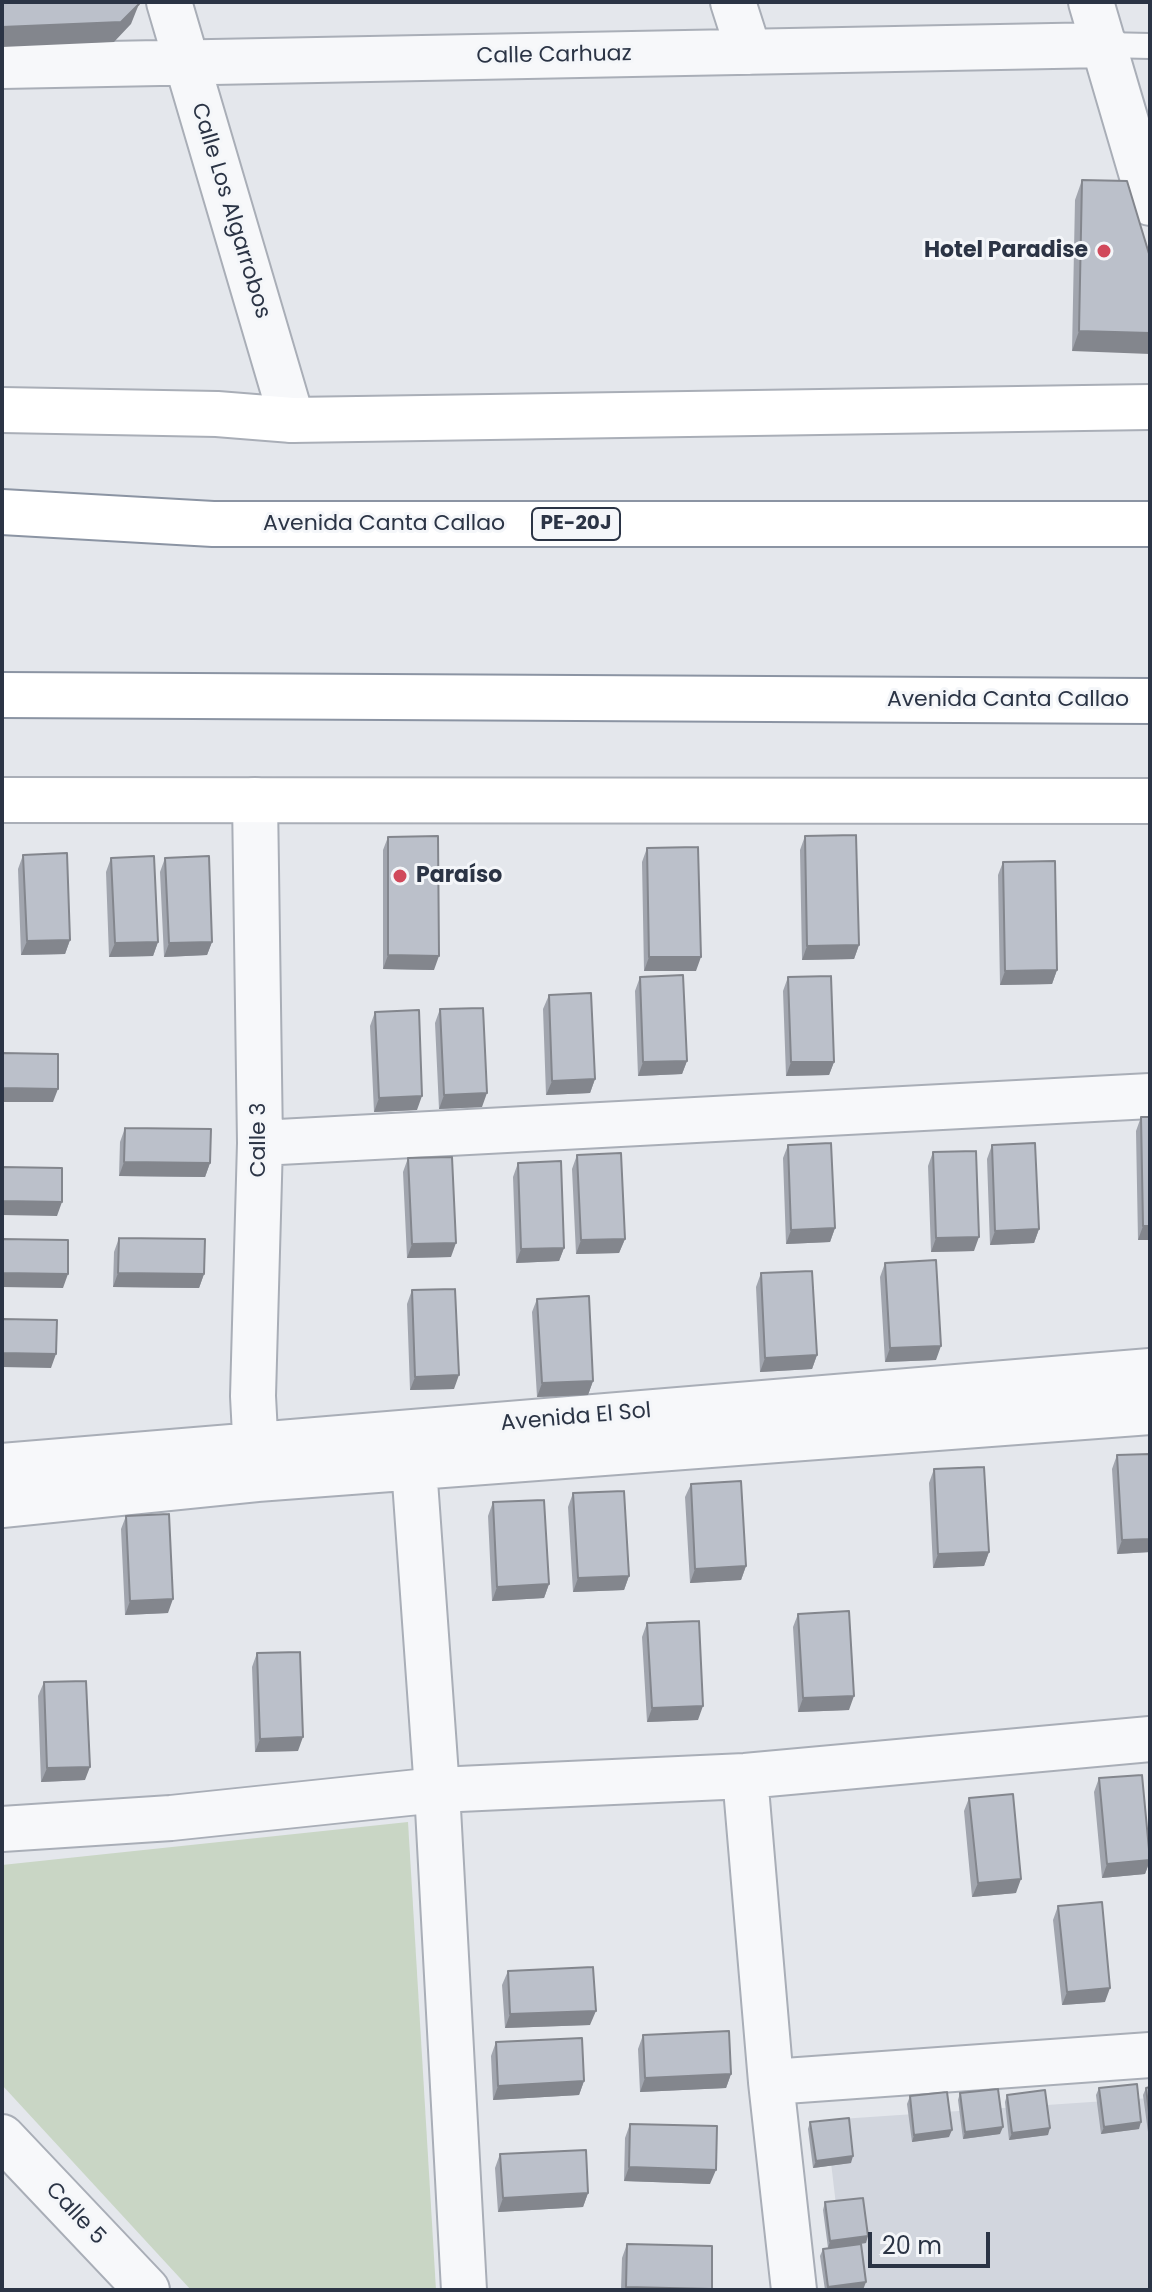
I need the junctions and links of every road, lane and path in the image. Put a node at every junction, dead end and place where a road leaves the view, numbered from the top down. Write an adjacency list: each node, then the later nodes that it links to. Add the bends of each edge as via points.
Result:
1 (169, 2): 7 (street, Calle Los Algarrobos)
2 (733, 2): 6 (street)
3 (1091, 2): 4 (street)
4 (1105, 45): 5 (lane); 6 (street, Calle Carhuaz); 9 (street)
5 (1150, 46)
6 (749, 52): 7 (street, Calle Carhuaz)
7 (187, 64): 8 (street, Calle Carhuaz); 12 (street, Calle Los Algarrobos)
8 (2, 66)
9 (1150, 203)
10 (1150, 407): 12 (main road)
11 (2, 410): 12 (main road)
12 (292, 420)
13 (2, 512): 14 (main road, Avenida Canta Callao / PE-20J, via 213,524)
14 (1150, 524)
15 (2, 695): 16 (main road, Avenida Canta Callao)
16 (1150, 701)
17 (2, 800): 18 (main road)
18 (255, 800): 19 (main road); 21 (street, Calle 3)
19 (1150, 801)
20 (1150, 1096): 21 (street)
21 (260, 1143): 24 (street, Calle 3, via 253,1396)
22 (1150, 1371): 24 (street, Avenida El Sol)
23 (1150, 1412): 26 (street, Avenida El Sol)
24 (257, 1462): 25 (street, Avenida El Sol); 26 (street, Avenida El Sol); 27 (street, Avenida El Sol)
25 (2, 1466)
26 (414, 1467): 30 (street)
27 (2, 1505)
28 (1150, 1739): 29 (street)
29 (745, 1776): 30 (street); 33 (street)
30 (437, 1790): 31 (street, via 171,1818); 36 (street)
31 (2, 1829)
32 (1150, 2055): 33 (street)
33 (771, 2082): 37 (street)
34 (2, 2137): 35 (street, Calle 5)
35 (147, 2290)
36 (464, 2290)
37 (794, 2290)

